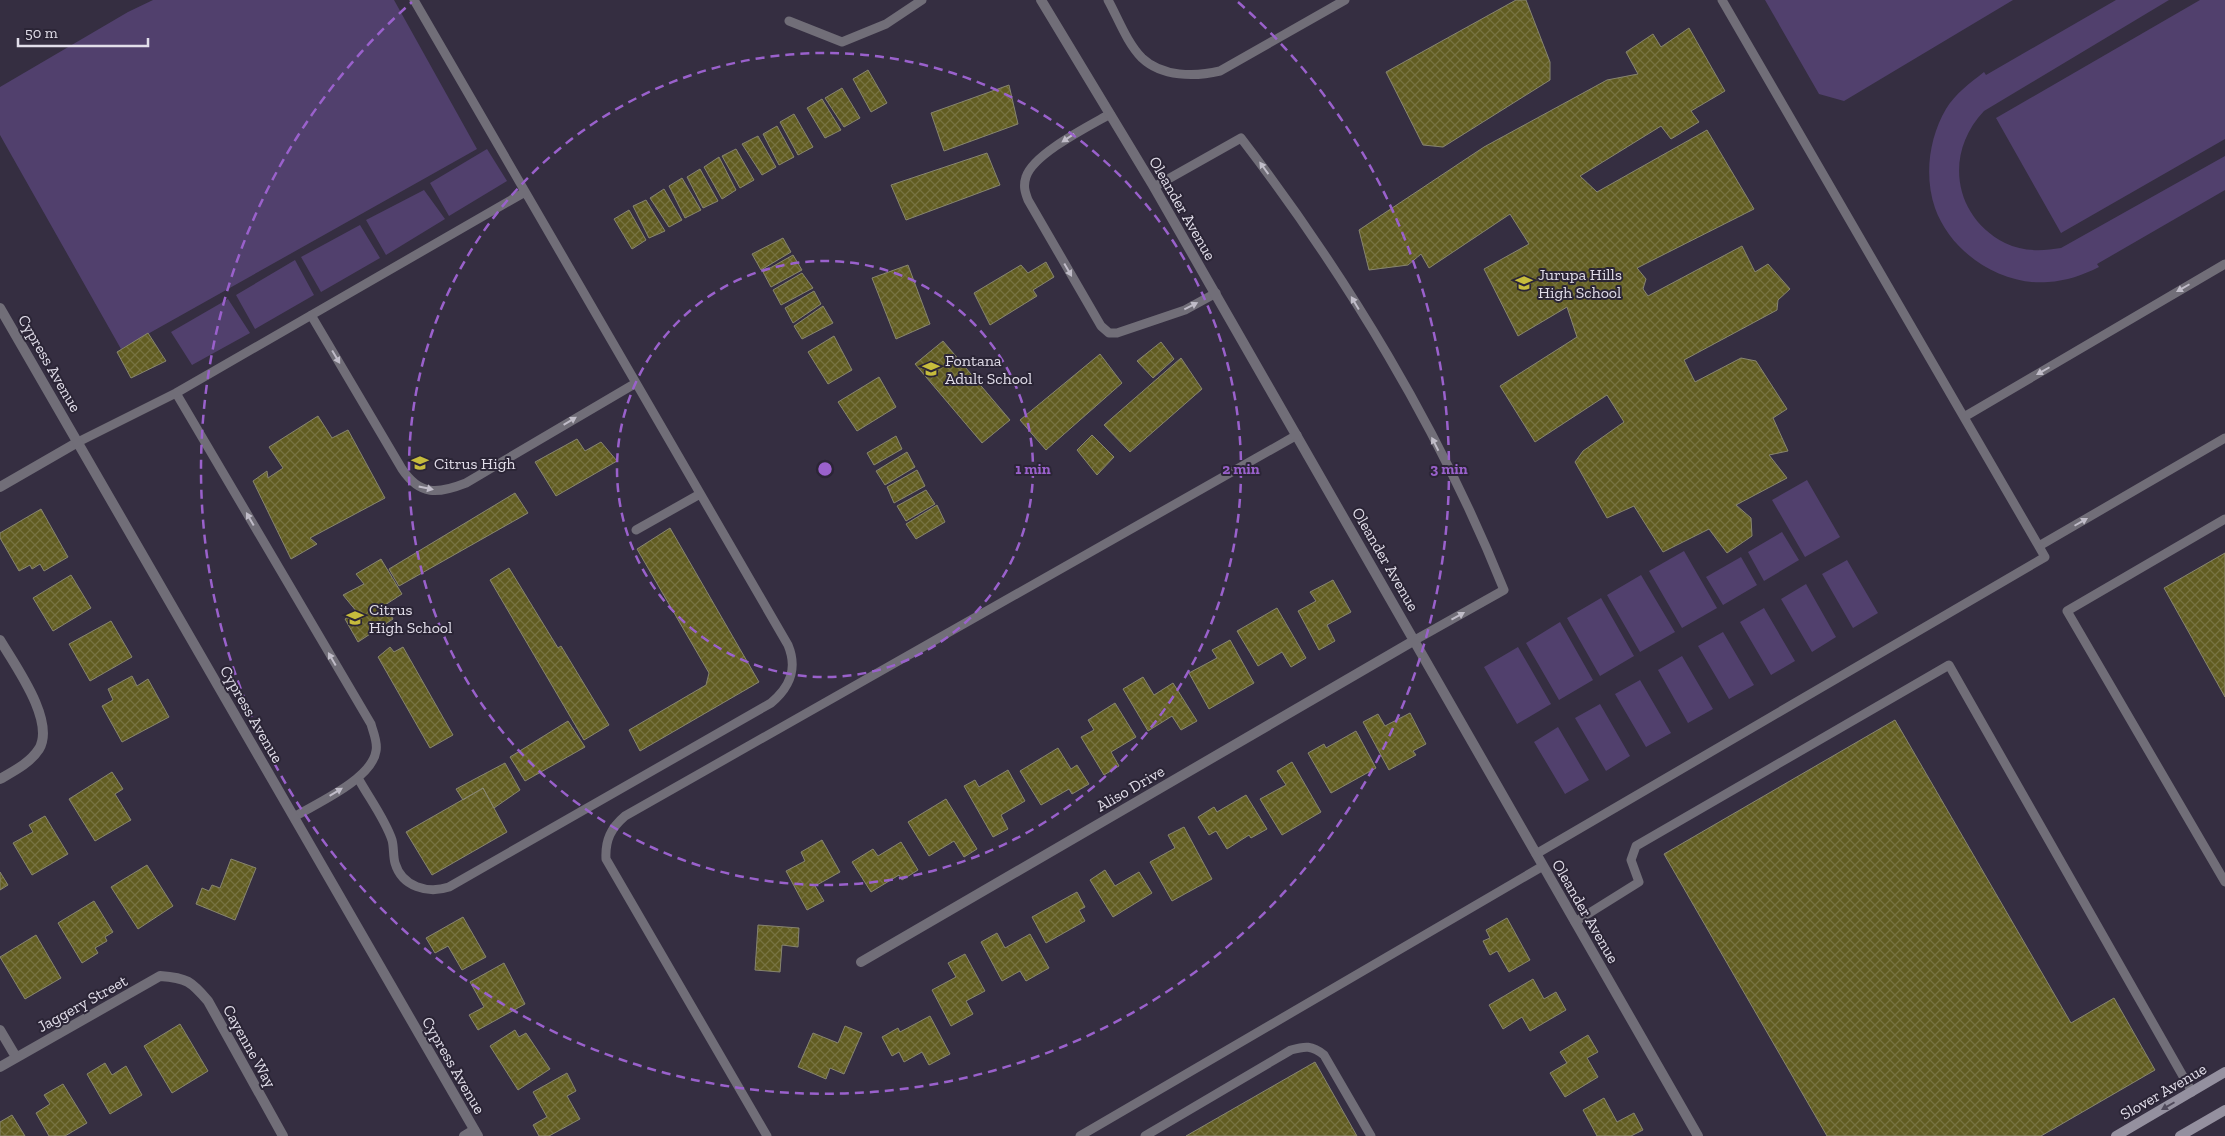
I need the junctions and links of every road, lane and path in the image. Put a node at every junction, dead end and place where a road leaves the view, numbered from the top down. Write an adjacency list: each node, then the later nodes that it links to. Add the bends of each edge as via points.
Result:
1 (414, 0): 10 (lane)
2 (922, 0): 7 (lane, via 886,24 842,42)
3 (1041, 0): 8 (street, Oleander Avenue)
4 (1108, 0): 5 (lane, via 1141,57 1169,72 1192,75 1220,71)
5 (1345, 0)
6 (1722, 0): 17 (lane)
7 (789, 21)
8 (1110, 114): 9 (street, Oleander Avenue); 12 (lane, one-way to 12, via 1066,138 1042,158 1028,172 1024,188 1101,326 1109,333 1117,334 1185,310)
9 (1154, 187): 12 (street, Oleander Avenue); 27 (lane, one-way to 9, via 1504,590 1455,482 1389,360 1307,229 1241,138)
10 (525, 192): 14 (lane); 15 (lane)
11 (2225, 264): 17 (lane, one-way to 17)
12 (1216, 293): 18 (street, Oleander Avenue)
13 (0, 308): 20 (street, Cypress Avenue)
14 (311, 315): 15 (lane, one-way to 15, via 402,470 411,482 426,489 445,490 471,480); 16 (lane)
15 (636, 383): 22 (lane)
16 (176, 393): 20 (lane); 28 (lane, one-way to 16, via 371,764 377,750 371,724)
17 (1964, 417): 25 (lane)
18 (1297, 435): 27 (street, Oleander Avenue); 46 (lane, via 625,816 615,825 608,836 606,858)
19 (2225, 438): 25 (lane, one-way to 19)
20 (78, 442): 21 (street); 30 (street, Cypress Avenue)
21 (0, 487)
22 (700, 494): 24 (lane); 28 (lane, via 792,654 792,674 787,686 771,702 437,891 411,884 401,875 395,864 392,841)
23 (2225, 519): 33 (lane, via 2067,611)
24 (636, 530)
25 (2039, 546): 31 (lane, via 2045,557)
26 (0, 640): 29 (street, via 35,700 43,730 40,746 32,757)
27 (1415, 640): 31 (street, Oleander Avenue); 35 (street, Aliso Drive)
28 (358, 778): 30 (lane, one-way to 28)
29 (0, 779)
30 (294, 817): 43 (street, Cypress Avenue)
31 (1536, 854): 32 (street, Oleander Avenue)
32 (1542, 866): 34 (street, Oleander Avenue); 47 (lane)
33 (2225, 882)
34 (1575, 922): 41 (lane, via 1639,882 1631,860 1636,846 1949,665); 50 (street, Oleander Avenue)
35 (861, 962)
36 (182, 978): 38 (street, Jaggery Street, via 160,976); 44 (street, Cayenne Way, via 195,986 208,1002)
37 (0, 1030): 38 (street)
38 (16, 1057): 39 (street, Jaggery Street)
39 (0, 1066)
40 (2225, 1072): 41 (main road, Slover Avenue)
41 (2192, 1092): 51 (main road, Slover Avenue, one-way to 51)
42 (2225, 1110): 52 (main road)
43 (476, 1133): 45 (street)
44 (284, 1136)
45 (464, 1136)
46 (767, 1136)
47 (1080, 1136)
48 (1145, 1136): 49 (lane, via 1291,1050 1307,1046 1324,1055)
49 (1371, 1136)
50 (1698, 1136)
51 (2116, 1136)
52 (2180, 1136)

